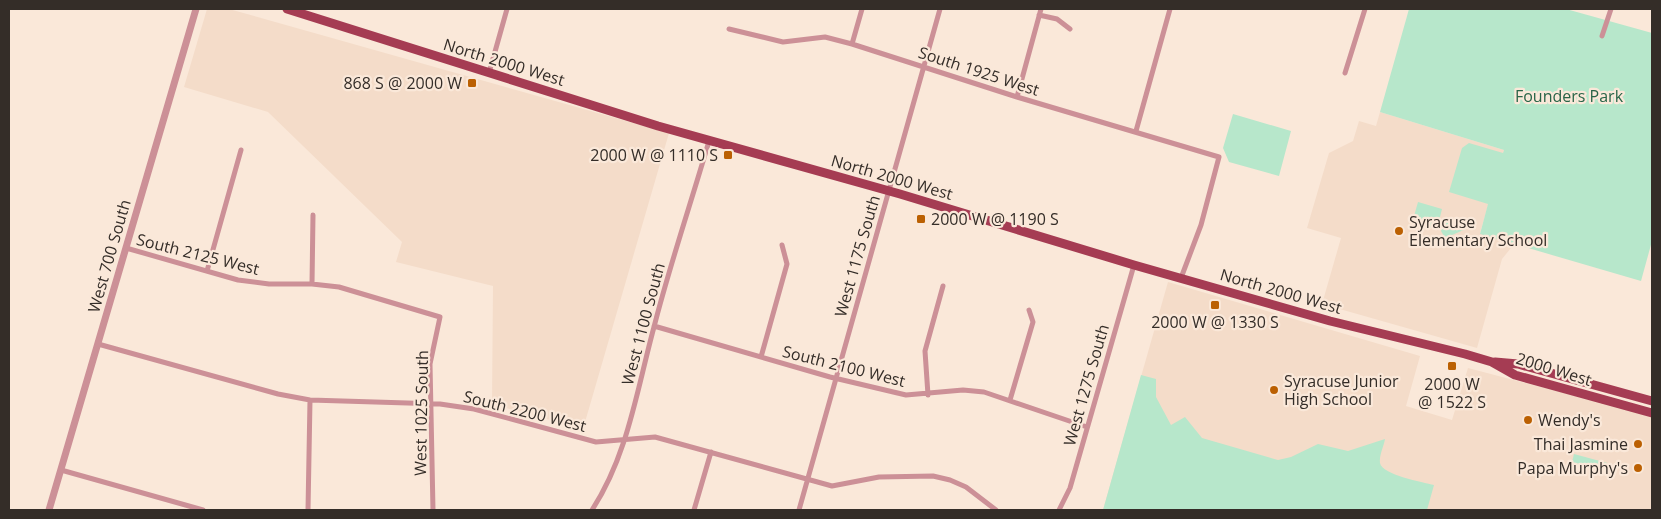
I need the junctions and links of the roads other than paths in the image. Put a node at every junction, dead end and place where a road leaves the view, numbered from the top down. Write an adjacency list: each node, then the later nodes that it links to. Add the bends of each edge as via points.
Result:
1 (196, 9): 25 (street, West 700 South)
2 (287, 9): 9 (main road, North 2000 West)
3 (506, 9): 16 (street)
4 (862, 9): 14 (street)
5 (940, 9): 15 (street, West 1175 South)
6 (1170, 9): 19 (street)
7 (1365, 9): 17 (street)
8 (1611, 9): 13 (street)
9 (309, 12): 16 (main road, North 2000 West)
10 (1040, 12): 12 (street); 18 (street)
11 (729, 29): 14 (street, South 1925 West, via 783,42 825,37)
12 (1070, 29)
13 (1602, 36)
14 (852, 44): 15 (street, South 1925 West)
15 (922, 65): 18 (street, South 1925 West); 22 (street, West 1175 South)
16 (489, 73): 20 (main road, North 2000 West)
17 (1346, 73)
18 (1017, 97): 19 (street, South 1925 West)
19 (1136, 131): 28 (street, South 1925 West, via 1218,157 1201,225)
20 (709, 141): 22 (main road, North 2000 West); 33 (street, West 1100 South)
21 (241, 150): 27 (street)
22 (889, 191): 26 (main road, North 2000 West); 37 (street, West 1175 South)
23 (313, 215): 29 (street)
24 (782, 245): 35 (street, via 787,264)
25 (126, 248): 27 (street, South 2125 West); 34 (street, West 700 South)
26 (1134, 265): 28 (main road, North 2000 West); 44 (street, West 1275 South)
27 (207, 271): 29 (street, South 2125 West, via 269,284)
28 (1182, 278): 36 (main road, North 2000 West, via 1297,312 1421,341)
29 (312, 284): 32 (street, South 2125 West, via 339,288)
30 (943, 286): 38 (street, via 926,351)
31 (1029, 310): 40 (street, via 1034,322)
32 (440, 317): 42 (street, West 1025 South, via 430,364)
33 (654, 326): 35 (street, South 2100 West); 45 (street, West 1100 South)
34 (98, 344): 39 (street, South 2200 West); 47 (street, West 700 South)
35 (761, 357): 37 (street, South 2100 West)
36 (1492, 362): 41 (main road, 2000 West, via 1518,364); 43 (main road, 2000 West, via 1515,375)
37 (835, 378): 38 (street, South 2100 West, via 906,395); 48 (street, West 1175 South)
38 (928, 395): 40 (street, South 2100 West, via 963,390)
39 (310, 400): 42 (street, South 2200 West); 51 (street)
40 (1010, 400): 44 (street, South 2100 West)
41 (1652, 401)
42 (430, 404): 45 (street, South 2200 West, via 474,409 596,442); 52 (street, West 1025 South)
43 (1652, 413)
44 (1087, 427): 57 (street, West 1275 South, via 1070,488)
45 (624, 441): 46 (street, South 2200 West, via 655,437); 53 (street, West 1100 South)
46 (711, 452): 48 (street, South 2200 West); 54 (street)
47 (61, 470): 49 (street, West 700 South); 50 (street)
48 (807, 480): 55 (street, West 1175 South); 56 (street, South 2200 West, via 832,486 879,477 933,476 966,487)
49 (49, 510)
50 (203, 510)
51 (308, 510)
52 (433, 510)
53 (592, 510)
54 (694, 510)
55 (799, 510)
56 (996, 510)
57 (1059, 510)

